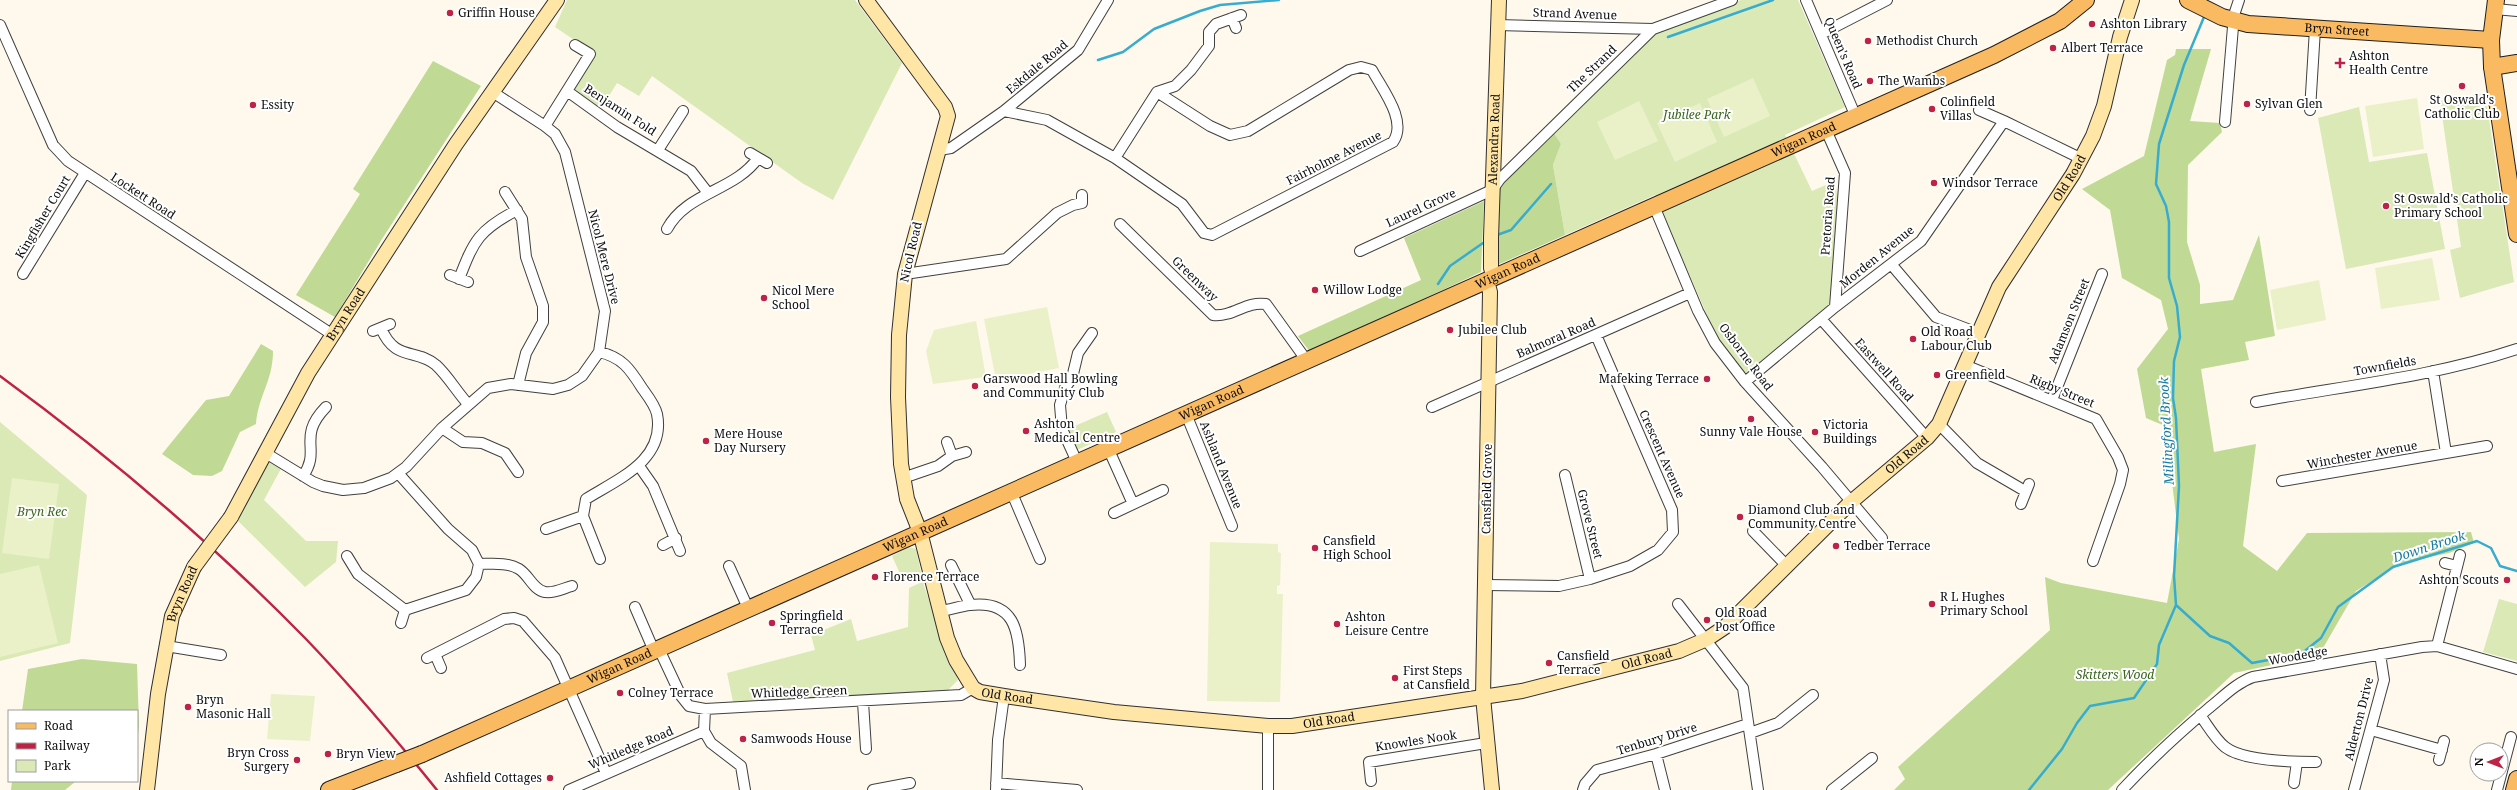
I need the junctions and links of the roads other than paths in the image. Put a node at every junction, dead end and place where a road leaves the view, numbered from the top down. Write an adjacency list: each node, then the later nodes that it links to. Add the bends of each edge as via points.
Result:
1 (557, 0): 27 (street, Bryn Road)
2 (866, 0): 38 (street, Nicol Road, via 945,106 947,126)
3 (1108, 0): 30 (street, Eskdale Road, via 1078,50)
4 (1499, 0): 17 (street, Alexandra Road)
5 (1732, 0): 18 (street, The Strand)
6 (1806, 0): 20 (street, Queen's Road)
7 (1887, 0): 20 (street)
8 (2086, 0): 32 (main road, Wigan Road, via 2062,19 2018,43)
9 (2132, 0): 41 (street, Old Road, via 2120,37 2104,106)
10 (2188, 0): 15 (main road, Bryn Street)
11 (2239, 0): 15 (street)
12 (2495, 4): 13 (street); 21 (main road)
13 (2517, 11)
14 (1236, 20): 26 (street, via 1216,24 1209,32 1209,46 1191,70 1175,86)
15 (2233, 21): 19 (main road, Bryn Street); 34 (street)
16 (0, 25): 42 (street, Lockett Road, via 53,145)
17 (1497, 25): 18 (street, Strand Avenue); 43 (street, Alexandra Road)
18 (1653, 29): 43 (street, The Strand, via 1500,179)
19 (2315, 29): 21 (main road, Bryn Street); 29 (street)
20 (1821, 34): 32 (street, Queen's Road)
21 (2491, 40): 24 (main road)
22 (575, 45): 25 (street, Benjamin Fold, via 590,54)
23 (2517, 64): 24 (main road)
24 (2492, 67): 51 (main road)
25 (567, 91): 35 (street, Benjamin Fold); 37 (street, Benjamin Fold, via 617,127)
26 (1157, 92): 40 (street); 40 (street, Fairholme Avenue, via 1210,126 1230,135 1248,131 1349,70 1361,67 1372,70 1393,109 1398,124 1396,138 1212,235 1204,233 1182,204)
27 (494, 93): 35 (street, Nicol Mere Drive); 65 (street, Bryn Road, via 456,144)
28 (1979, 110): 33 (street)
29 (2310, 110)
30 (1004, 111): 38 (street, Eskdale Road, via 951,148); 40 (street, Fairholme Avenue, via 1047,120)
31 (684, 112): 37 (street, Benjamin Fold)
32 (1856, 117): 36 (main road, Wigan Road)
33 (2004, 121): 41 (street); 53 (street, Morden Avenue, via 1921,241)
34 (2225, 122)
35 (545, 126): 68 (street, Nicol Mere Drive, via 555,134 565,152 605,311)
36 (1826, 130): 47 (main road, Wigan Road); 60 (street, Pretoria Road, via 1845,174)
37 (658, 150): 45 (street, Benjamin Fold, via 691,171)
38 (939, 150): 55 (street, Nicol Road)
39 (758, 158): 45 (street, via 749,169)
40 (1115, 158)
41 (2082, 159): 64 (street, Old Road, via 2000,287)
42 (85, 173): 54 (street, Kingfisher Court); 65 (street, Lockett Road)
43 (1492, 190): 52 (street, Laurel Grove); 58 (street, Alexandra Road)
44 (505, 192): 48 (street)
45 (708, 193): 50 (street, via 680,211)
46 (1082, 195): 55 (street, via 1082,203 1057,213 1006,259)
47 (1654, 206): 58 (main road, Wigan Road); 59 (street, Osborne Road)
48 (516, 210): 57 (street, via 480,234); 74 (street, via 524,226 526,257 541,297 544,314 538,332 526,353)
49 (1120, 224): 69 (street, Greenway, via 1213,315 1225,316 1255,302 1266,304)
50 (667, 229)
51 (2517, 234)
52 (1360, 251)
53 (1891, 264): 60 (street, Morden Avenue); 64 (street, via 1936,317)
54 (23, 274)
55 (905, 274): 97 (street, Nicol Road, via 899,335 898,397)
56 (2102, 274): 75 (street, Adamson Street)
57 (459, 279)
58 (1490, 279): 69 (main road, Wigan Road); 72 (street, Cansfield Grove)
59 (1690, 293): 66 (street, Balmoral Road); 73 (street, Osborne Road, via 1715,343)
60 (1835, 307): 61 (street, Morden Avenue)
61 (1822, 320): 73 (street, Morden Avenue); 83 (street, Eastwell Road)
62 (382, 328): 77 (street, via 387,340 397,349 435,365)
63 (1092, 333): 91 (street, via 1078,353 1072,378 1065,388 1060,405 1062,429)
64 (1978, 333): 70 (street, Old Road)
65 (334, 334): 87 (street, Bryn Road, via 296,392)
66 (1596, 335): 72 (street, Balmoral Road); 125 (street, Crescent Avenue, via 1672,510 1673,532 1658,550 1630,566)
67 (2517, 349): 71 (street, Townfields)
68 (599, 352): 74 (street, Nicol Mere Drive, via 588,370 568,385 546,390); 92 (street, via 609,354 628,366 657,413 657,432 651,453)
69 (1307, 361): 80 (main road, Wigan Road)
70 (1965, 365): 75 (street, Rigby Street); 81 (street, Old Road)
71 (2433, 371): 76 (street, Townfields); 89 (street)
72 (1489, 381): 79 (street, Balmoral Road); 127 (street, Cansfield Grove)
73 (1745, 382): 101 (street, Osborne Road)
74 (518, 385): 77 (street, Nicol Mere Drive, via 504,384 488,388)
75 (2052, 400): 118 (street, Rigby Street, via 2096,418 2118,457 2122,470 2120,484)
76 (2256, 402)
77 (468, 404): 82 (street, Nicol Mere Drive)
78 (327, 406): 96 (street, via 311,427 309,443 312,460)
79 (1432, 407)
80 (1186, 414): 86 (main road, Wigan Road); 106 (street, Ashland Avenue)
81 (1939, 424): 83 (street, Old Road); 103 (street, via 1977,463 2027,488)
82 (442, 428): 93 (street, via 463,442 482,443 505,453); 94 (street, Nicol Mere Drive)
83 (1927, 438): 101 (street, Old Road)
84 (947, 442): 90 (street)
85 (2487, 446): 89 (street, Winchester Avenue)
86 (1108, 448): 91 (main road, Wigan Road); 102 (street)
87 (264, 452): 96 (street, Nicol Mere Drive); 136 (street, Bryn Road, bridge, via 231,517 194,567 172,616)
88 (966, 452): 90 (street)
89 (2446, 453): 98 (street, Winchester Avenue)
90 (952, 456): 97 (street, via 938,466)
91 (1077, 462): 100 (main road, Wigan Road)
92 (639, 466): 105 (street, via 586,499); 110 (street, via 653,486)
93 (518, 472)
94 (398, 473): 96 (street, Nicol Mere Drive, via 373,486 354,489 323,486); 120 (street, via 448,529 472,550)
95 (1565, 475): 125 (street, Grove Street)
96 (302, 476)
97 (903, 478): 109 (street, Nicol Road, via 907,499)
98 (2282, 481)
99 (1163, 490): 102 (street)
100 (1011, 491): 109 (main road, Wigan Road); 117 (street)
101 (1851, 502): 111 (street, Osborne Road); 123 (street, Old Road)
102 (1133, 504): 104 (street)
103 (2021, 504)
104 (1114, 513)
105 (583, 516): 107 (street); 116 (street)
106 (1232, 526)
107 (546, 529)
108 (1753, 531): 123 (street)
109 (920, 532): 131 (main road, Wigan Road); 133 (street, Old Road)
110 (676, 538): 112 (street); 113 (street)
111 (1882, 538)
112 (663, 545)
113 (680, 550)
114 (347, 554): 132 (street, via 358,574)
115 (2460, 555): 124 (street)
116 (600, 559)
117 (1040, 559)
118 (2093, 561)
119 (2445, 563): 124 (street)
120 (479, 564): 126 (street, via 515,567 527,575 537,589 545,592); 132 (street, via 476,577 466,590)
121 (951, 565): 128 (street)
122 (729, 566): 131 (street)
123 (1786, 566): 135 (street, Old Road, via 1736,618)
124 (2458, 566): 137 (street)
125 (1590, 579): 127 (street, Crescent Avenue, via 1559,586)
126 (573, 585)
127 (1486, 585): 148 (street, Cansfield Grove)
128 (970, 604): 133 (street); 141 (street, via 1004,610 1014,622 1019,640)
129 (1678, 604): 135 (street)
130 (635, 607): 138 (street, Whitledge Green)
131 (748, 608): 138 (main road, Wigan Road)
132 (405, 610): 134 (street)
133 (939, 611): 144 (street, Old Road, via 956,660)
134 (401, 623)
135 (1707, 639): 148 (street, Old Road, via 1680,651 1641,662 1522,691); 153 (street, via 1743,688)
136 (166, 646): 140 (street); 170 (street, Bryn Road)
137 (2437, 646): 139 (street, Woodedge); 143 (street, Woodedge)
138 (657, 650): 145 (main road, Wigan Road); 150 (street, Whitledge Green, via 689,706)
139 (2380, 654): 151 (street, Woodedge, via 2246,680); 154 (street, Alderton Drive, via 2384,680)
140 (221, 655)
141 (1020, 665)
142 (441, 668): 145 (street, via 431,656 504,620 518,619 527,624 555,658)
143 (2517, 669)
144 (973, 688): 147 (street, Old Road, via 980,692); 149 (street, Whitledge Green, via 961,695)
145 (568, 689): 164 (street); 171 (main road, Wigan Road, bridge, via 422,754)
146 (1813, 695): 153 (street, Tenbury Drive, via 1778,723)
147 (1004, 696): 152 (street, Old Road, via 1114,712); 169 (street)
148 (1483, 697): 152 (street, Old Road, via 1318,724); 157 (street, Cansfield Grove)
149 (863, 702): 150 (street, Whitledge Green); 158 (street)
150 (705, 709): 155 (street)
151 (2200, 715): 162 (street, via 2226,748 2241,754); 182 (street, Woodedge)
152 (1268, 726): 176 (street)
153 (1749, 728): 159 (street, Tenbury Drive); 180 (street)
154 (2371, 730): 161 (street, via 2443,746); 183 (street, Alderton Drive)
155 (704, 731): 164 (street, Whitledge Road); 173 (street, via 711,743 741,766)
156 (2511, 737): 184 (street)
157 (1486, 743): 166 (street, Knowles Nook, via 1369,762); 177 (street, Cansfield Grove)
158 (866, 749)
159 (1656, 754): 178 (street, Tenbury Drive, via 1597,770); 179 (street)
160 (1872, 758): 181 (street)
161 (2439, 760)
162 (2297, 762): 163 (street); 167 (street)
163 (2316, 762)
164 (606, 773): 172 (street, Whitledge Road)
165 (2517, 779): 185 (main road)
166 (1372, 781)
167 (2294, 783)
168 (910, 784): 174 (street)
169 (996, 786): 175 (street)
170 (147, 790)
171 (329, 790)
172 (569, 790)
173 (745, 790)
174 (873, 790)
175 (1077, 790)
176 (1268, 790)
177 (1492, 790)
178 (1583, 790)
179 (1665, 790)
180 (1758, 790)
181 (1832, 790)
182 (2122, 790)
183 (2354, 790)
184 (2497, 790)
185 (2514, 790)

